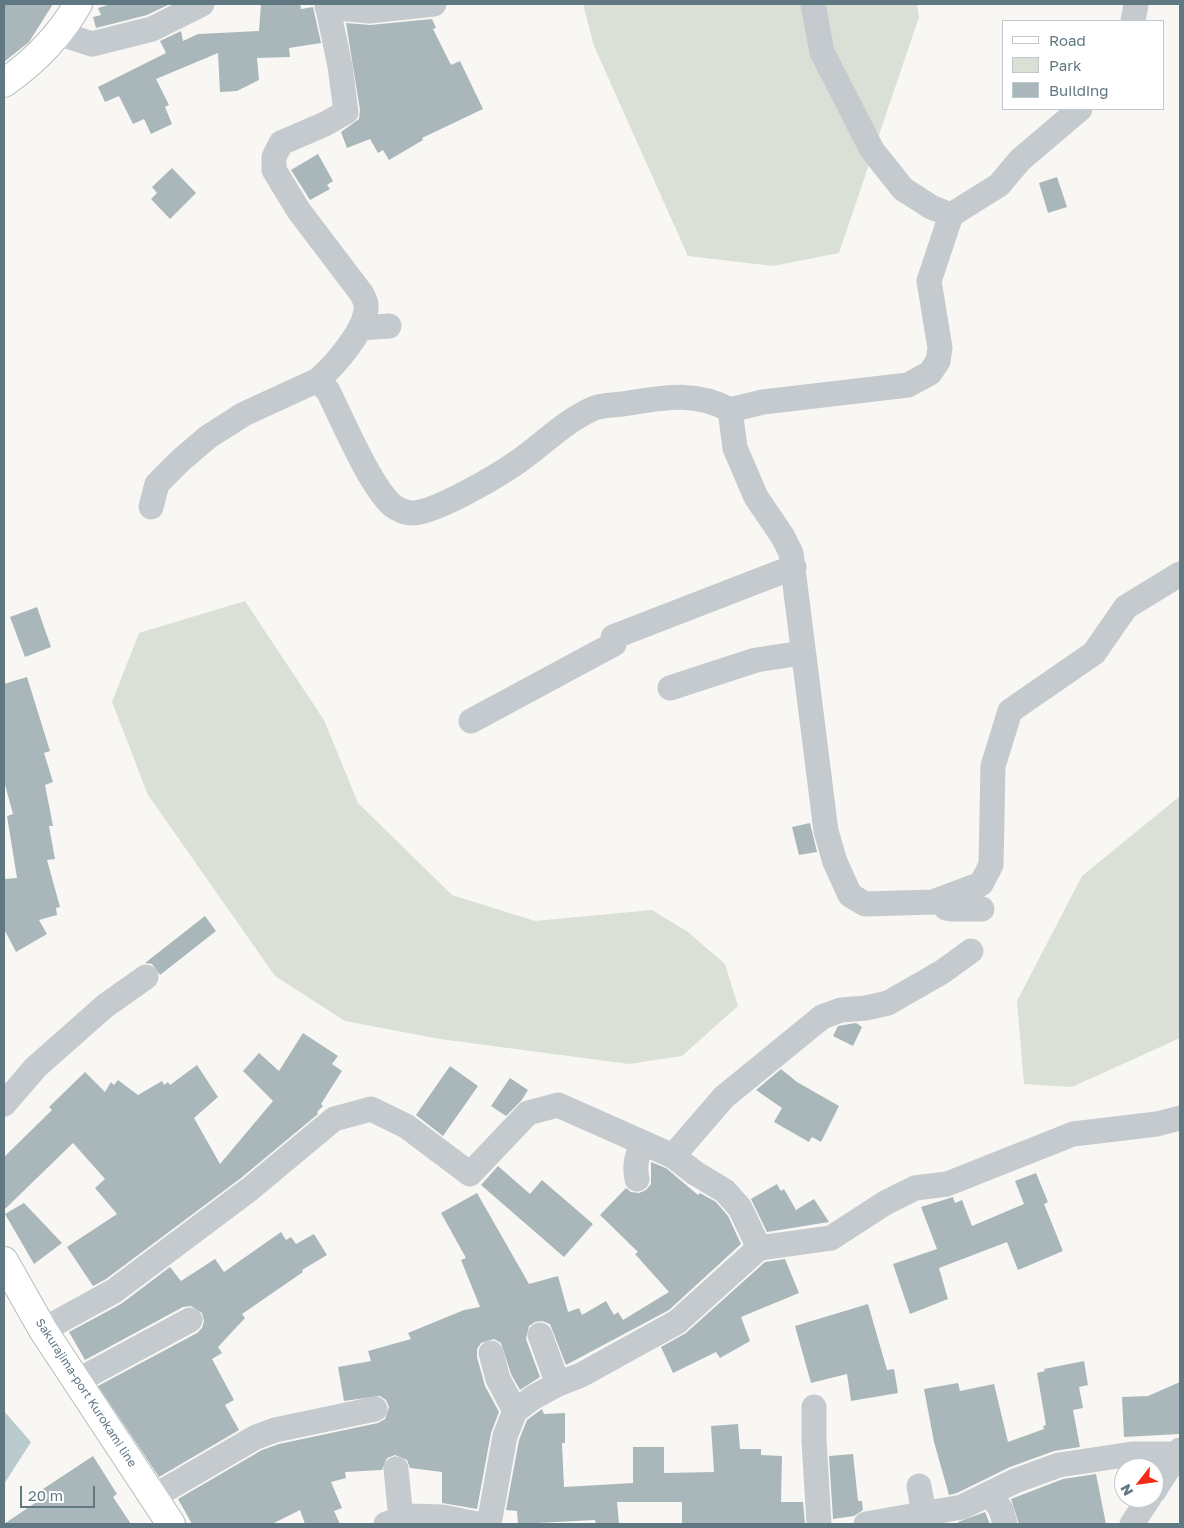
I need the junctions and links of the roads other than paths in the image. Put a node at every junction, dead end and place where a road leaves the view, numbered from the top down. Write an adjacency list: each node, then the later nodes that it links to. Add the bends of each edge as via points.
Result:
1 (78, 4): 8 (main road)
2 (202, 4): 8 (street, via 152,29 92,44)
3 (434, 4): 6 (street, via 369,11)
4 (812, 4): 11 (street, via 822,52 872,150 904,189)
5 (1136, 4): 7 (street)
6 (327, 5): 13 (street, via 346,112 281,143 274,157 274,170 299,212 362,294 366,305)
7 (1133, 20)
8 (58, 33): 9 (main road, via 30,65)
9 (4, 83)
10 (1079, 110): 11 (street, via 1020,160 999,185)
11 (950, 215): 15 (street, via 929,281 940,348 938,361 930,373 908,385 763,402)
12 (389, 326): 13 (street)
13 (361, 328): 14 (street)
14 (318, 380): 15 (street, via 328,391 376,484 394,507 410,514 432,508 482,484 520,460 564,424 592,409 686,396 711,400); 16 (street, via 244,414 208,438 158,484)
15 (730, 410): 17 (street, via 735,448 756,497 783,537)
16 (151, 507)
17 (794, 568): 19 (street); 21 (street, via 613,637 614,644)
18 (1180, 574): 22 (street, via 1126,607 1094,653 1010,711 993,766 991,865 981,884)
19 (802, 653): 20 (street, via 756,660); 22 (street, via 826,831 850,895 865,904 899,905)
20 (670, 688)
21 (471, 721)
22 (940, 900): 23 (street, via 946,908)
23 (982, 909)
24 (971, 951): 29 (street, via 888,1003 841,1010 822,1017 724,1098)
25 (146, 977): 26 (street, via 105,1006 36,1067)
26 (4, 1104)
27 (1180, 1118): 31 (street, via 1157,1124 1073,1134 948,1184 915,1188 831,1238)
28 (643, 1143): 29 (street); 30 (street, via 636,1157); 34 (street, via 558,1105 528,1113 470,1174 406,1126 371,1109 334,1119 250,1189 114,1291)
29 (673, 1156): 31 (street, via 724,1191 740,1208)
30 (637, 1179)
31 (760, 1248): 38 (street, via 677,1322 581,1375)
32 (4, 1261): 34 (main road, Sakurajima-port Kurokami line)
33 (190, 1320): 37 (street)
34 (43, 1330): 37 (main road, Sakurajima-port Kurokami line)
35 (540, 1334): 38 (street)
36 (491, 1353): 41 (street, via 498,1379)
37 (77, 1381): 47 (main road, Sakurajima-port Kurokami line)
38 (558, 1384): 41 (street)
39 (814, 1407): 54 (street)
40 (376, 1409): 47 (street, via 256,1437)
41 (514, 1411): 53 (street, via 505,1436)
42 (1179, 1452): 44 (street); 46 (street, via 1132,1454 1059,1465)
43 (396, 1469): 50 (street)
44 (1164, 1475)
45 (919, 1486): 49 (street)
46 (990, 1493): 49 (street, via 962,1507); 56 (street)
47 (154, 1496): 51 (main road, Sakurajima-port Kurokami line)
48 (1142, 1508): 57 (street)
49 (924, 1514): 55 (street)
50 (394, 1522): 52 (street, via 409,1516 443,1517)
51 (166, 1523)
52 (477, 1524)
53 (489, 1524)
54 (819, 1524)
55 (866, 1524)
56 (1005, 1524)
57 (1132, 1524)

